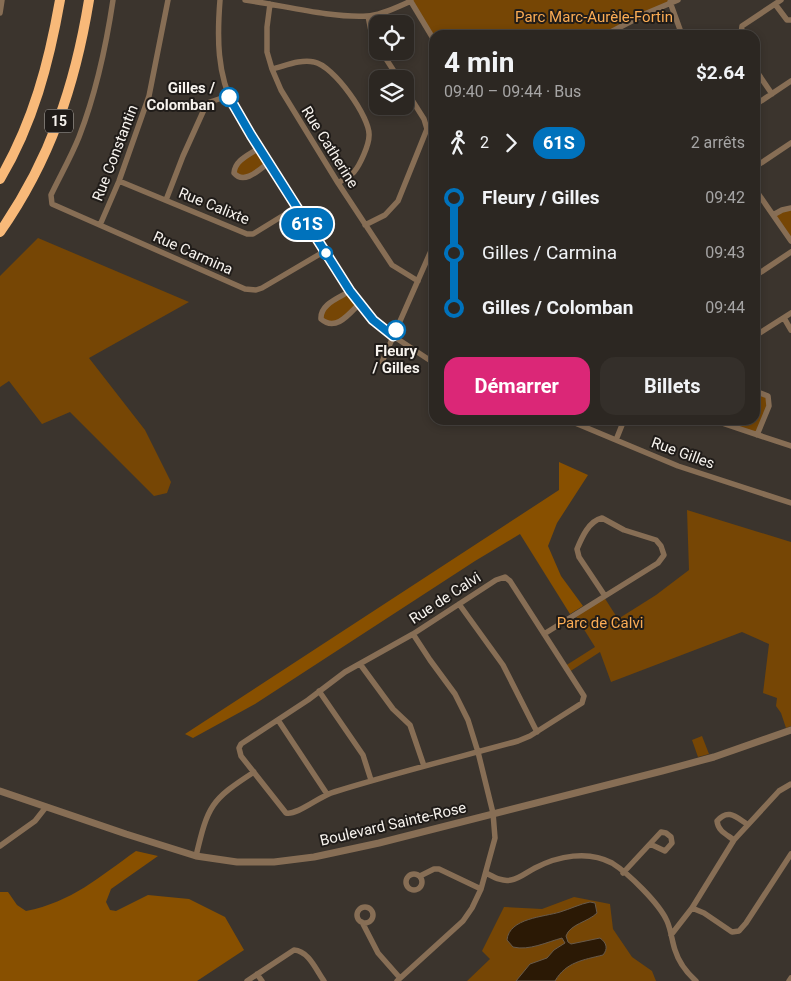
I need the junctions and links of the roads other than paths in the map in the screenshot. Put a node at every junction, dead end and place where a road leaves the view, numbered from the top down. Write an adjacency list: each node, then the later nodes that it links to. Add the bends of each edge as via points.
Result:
1 (2, 0): 14 (street)
2 (60, 0): 34 (highway, 15, via 40,90 25,130)
3 (89, 0): 44 (highway, 15, via 77,64 58,124 31,183)
4 (113, 0): 43 (street, Rue Carmina, via 94,91 78,137 51,196 51,202 57,208)
5 (168, 0): 35 (street, Rue Constantin, via 149,96)
6 (220, 0): 27 (street, via 217,38)
7 (245, 0): 12 (street)
8 (678, 0): 11 (street)
9 (781, 0): 13 (street)
10 (410, 1): 15 (street); 22 (street)
11 (670, 2): 18 (street); 20 (street)
12 (270, 4): 15 (street, via 343,16); 23 (street, Rue Catherine, via 267,52)
13 (775, 4): 16 (street, via 787,20); 21 (street, via 742,26)
14 (0, 13)
15 (368, 16): 17 (street)
16 (791, 20)
17 (369, 21)
18 (616, 28): 19 (street)
19 (613, 30)
20 (680, 30)
21 (742, 30)
22 (429, 32)
23 (272, 69): 36 (street, Rue Catherine, via 281,90); 36 (street, via 303,61 327,68 344,86 369,127 370,138 354,172)
24 (760, 77): 26 (street)
25 (791, 81): 26 (street)
26 (772, 94): 29 (street)
27 (228, 96): 31 (street); 38 (street, via 207,103)
28 (414, 102): 42 (street, via 427,129 398,202 385,215)
29 (760, 102)
30 (791, 143): 33 (street)
31 (259, 148): 32 (street); 32 (street, via 237,162 234,173 242,178)
32 (268, 163): 39 (street)
33 (760, 164)
34 (0, 179)
35 (119, 182): 38 (street, Rue Calixte); 43 (street, Rue Constantin)
36 (338, 183): 42 (street, Rue Catherine)
37 (760, 197): 41 (street)
38 (166, 200): 39 (street, Rue Calixte, via 247,234 253,234)
39 (296, 207): 46 (street)
40 (791, 208): 41 (street)
41 (773, 216): 45 (street)
42 (365, 225): 50 (street, Rue Catherine, via 392,265)
43 (100, 226): 46 (street, Rue Carmina, via 245,289 262,288)
44 (0, 232)
45 (791, 241)
46 (324, 251): 51 (street)
47 (791, 252): 49 (street)
48 (429, 256): 50 (street)
49 (760, 273)
50 (418, 281): 57 (street)
51 (350, 291): 52 (street); 52 (street, via 325,307 320,313 321,319 334,324 343,320)
52 (360, 303): 57 (street, via 373,320)
53 (791, 313): 54 (street)
54 (784, 318): 55 (street); 56 (street)
55 (791, 330)
56 (760, 333)
57 (393, 336): 58 (street); 59 (street)
58 (429, 360)
59 (382, 362)
60 (760, 393): 64 (street, via 768,396 769,406)
61 (580, 425): 65 (street, Rue Gilles)
62 (622, 425): 65 (street)
63 (729, 425): 64 (street)
64 (757, 435): 66 (street)
65 (616, 440): 67 (street, Rue Gilles, via 678,466)
66 (791, 446)
67 (791, 503)
68 (605, 596): 68 (street, via 658,563 664,555 656,540 624,530 602,518 595,520 577,549 578,557); 71 (street)
69 (459, 604): 70 (street, Rue de Calvi); 71 (street, Rue de Calvi, via 505,577); 76 (street, via 503,665)
70 (413, 634): 72 (street, Rue de Calvi); 77 (street, via 455,694 468,720)
71 (544, 634): 76 (street, Rue de Calvi, via 584,700)
72 (360, 664): 73 (street, Rue de Calvi); 78 (street, via 393,709 410,725)
73 (319, 691): 74 (street, Rue de Calvi); 80 (street, via 363,755)
74 (278, 720): 79 (street, Rue de Calvi, via 239,748 241,756); 83 (street)
75 (791, 730): 85 (street, Boulevard Sainte-Rose, via 712,758)
76 (537, 732): 77 (street, Rue de Calvi)
77 (478, 752): 78 (street, Rue de Calvi); 85 (street)
78 (424, 766): 80 (street, Rue de Calvi)
79 (254, 772): 83 (street, Rue de Calvi, via 290,814); 91 (street, via 212,805 203,824)
80 (371, 780): 83 (street, Rue de Calvi)
81 (791, 784): 86 (street, via 779,790)
82 (0, 791): 84 (street, Boulevard Sainte-Rose)
83 (326, 794)
84 (46, 807): 89 (street, via 35,821); 91 (street, Boulevard Sainte-Rose)
85 (493, 813): 91 (street, Boulevard Sainte-Rose, via 379,843 296,860 257,863); 92 (street, via 495,838)
86 (747, 824): 87 (street); 87 (street, via 732,814 726,814 717,821 720,830)
87 (734, 840): 96 (street)
88 (650, 844): 93 (street)
89 (0, 846)
90 (791, 854): 96 (street, via 739,931 732,932)
91 (196, 856)
92 (486, 873): 93 (street, via 496,879 511,880 552,861 581,856 612,864); 95 (street)
93 (623, 873): 98 (street, via 659,908)
94 (420, 876): 95 (street, via 439,869)
95 (481, 889): 100 (street, via 463,921)
96 (692, 908): 98 (street)
97 (362, 922): 100 (street, via 378,952)
98 (671, 935): 104 (street, via 684,969)
99 (257, 974): 101 (street); 102 (street); 103 (street, via 294,950 305,954)
100 (399, 980)
101 (247, 981)
102 (262, 981)
103 (324, 981)
104 (696, 981)

